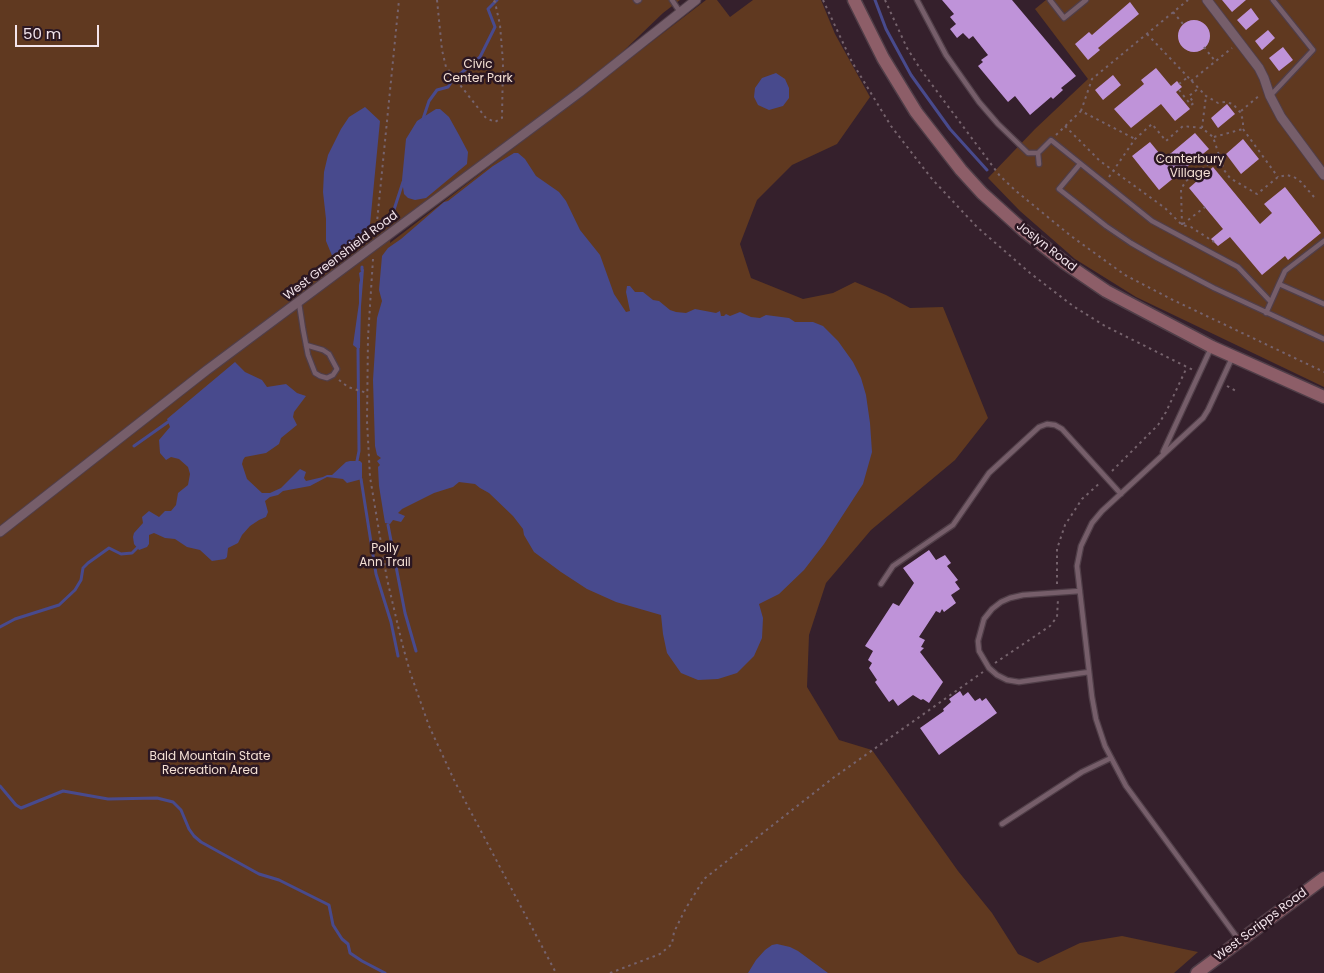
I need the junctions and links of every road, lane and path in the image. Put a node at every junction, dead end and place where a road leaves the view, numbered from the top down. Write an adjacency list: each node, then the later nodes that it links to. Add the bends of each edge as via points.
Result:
1 (399, 0): 49 (path)
2 (437, 0): 3 (path, via 446,67 486,118 496,122 502,118 503,62 500,24)
3 (492, 0)
4 (672, 0): 13 (lane)
5 (696, 0): 13 (street, West Greenshield Road)
6 (854, 0): 57 (street, Joslyn Road, via 883,58 916,112 961,170 991,202 1065,263 1106,291)
7 (917, 0): 35 (lane, via 946,55 979,102 1028,152)
8 (1050, 0): 9 (lane, via 1064,18)
9 (1086, 0)
10 (1188, 0): 14 (path)
11 (1207, 0): 17 (street)
12 (1273, 0): 25 (lane, via 1313,50)
13 (680, 12): 49 (street, West Greenshield Road, via 580,92)
14 (1173, 12): 15 (path); 16 (path)
15 (1183, 24)
16 (1147, 34): 20 (path); 27 (path, via 1092,79)
17 (1240, 42): 19 (path); 25 (street, via 1259,68)
18 (1204, 48): 19 (path)
19 (1215, 61): 21 (path)
20 (1188, 78): 21 (path); 22 (path)
21 (1191, 81): 23 (path)
22 (1179, 84)
23 (1199, 88): 24 (path, via 1190,96 1194,103 1191,105); 26 (path)
24 (1179, 90)
25 (1269, 92): 28 (path); 40 (street, via 1281,117)
26 (1206, 96): 28 (path, via 1218,103 1233,104); 30 (path)
27 (1081, 111): 29 (path); 33 (path)
28 (1240, 112): 31 (path)
29 (1065, 126): 34 (path); 39 (path)
30 (1202, 128): 32 (path); 33 (path, via 1183,126 1166,141 1152,124)
31 (1242, 129): 32 (path); 41 (path)
32 (1213, 137): 36 (path)
33 (1134, 139): 39 (path)
34 (1051, 140): 35 (lane); 38 (lane)
35 (1038, 153): 37 (lane)
36 (1219, 156): 41 (path, via 1230,178 1257,194); 45 (path, via 1186,181 1181,189)
37 (1039, 164)
38 (1080, 164): 42 (lane); 54 (lane, via 1059,189 1131,243)
39 (1113, 171): 42 (path); 45 (path, via 1165,208)
40 (1324, 175)
41 (1278, 177): 43 (path, via 1294,177)
42 (1105, 183): 46 (lane, via 1152,221)
43 (1314, 197)
44 (1205, 207): 45 (path)
45 (1182, 225): 46 (path); 48 (path)
46 (1173, 232): 51 (lane, via 1238,267)
47 (1324, 240): 50 (lane, via 1285,271)
48 (1214, 242)
49 (374, 247): 52 (street, West Greenshield Road); 61 (path)
50 (1279, 284): 51 (lane); 53 (lane)
51 (1271, 302): 54 (lane)
52 (299, 303): 56 (lane); 67 (street, West Greenshield Road, via 207,370)
53 (1324, 304)
54 (1266, 313): 55 (lane)
55 (1324, 339)
56 (306, 346): 60 (lane, via 329,354 337,369); 60 (lane, via 315,372 327,378)
57 (1212, 347): 58 (street, Joslyn Road); 63 (lane)
58 (1233, 357): 62 (street, Joslyn Road); 63 (lane, via 1206,414)
59 (1187, 368): 64 (path, via 1158,425)
60 (334, 375): 61 (path, via 348,387)
61 (367, 393): 79 (path, via 370,476 378,528 410,672 429,726 455,782)
62 (1324, 397)
63 (1161, 456): 66 (lane)
64 (1111, 472)
65 (1100, 484): 68 (path, via 1082,499 1065,525 1058,548)
66 (1121, 494): 69 (lane, via 1062,430 1047,424 1039,427 989,473 953,525 893,566); 70 (lane, via 1096,518 1083,540 1078,559)
67 (0, 532)
68 (1057, 582)
69 (881, 584)
70 (1080, 591): 74 (lane); 74 (lane, via 1023,595 1001,602 984,619 978,640 989,668 1007,680 1019,682)
71 (1058, 600): 72 (path, via 1057,617 1050,626)
72 (996, 663)
73 (983, 672): 80 (path, via 834,778 704,879 674,932 672,944 660,954)
74 (1089, 672): 75 (lane, via 1098,725)
75 (1110, 758): 76 (lane, via 1082,772); 78 (lane, via 1126,786)
76 (1002, 824)
77 (1324, 878): 78 (street, West Scripps Road)
78 (1240, 941): 81 (street, West Scripps Road)
79 (556, 973)
80 (610, 973)
81 (1197, 973)

